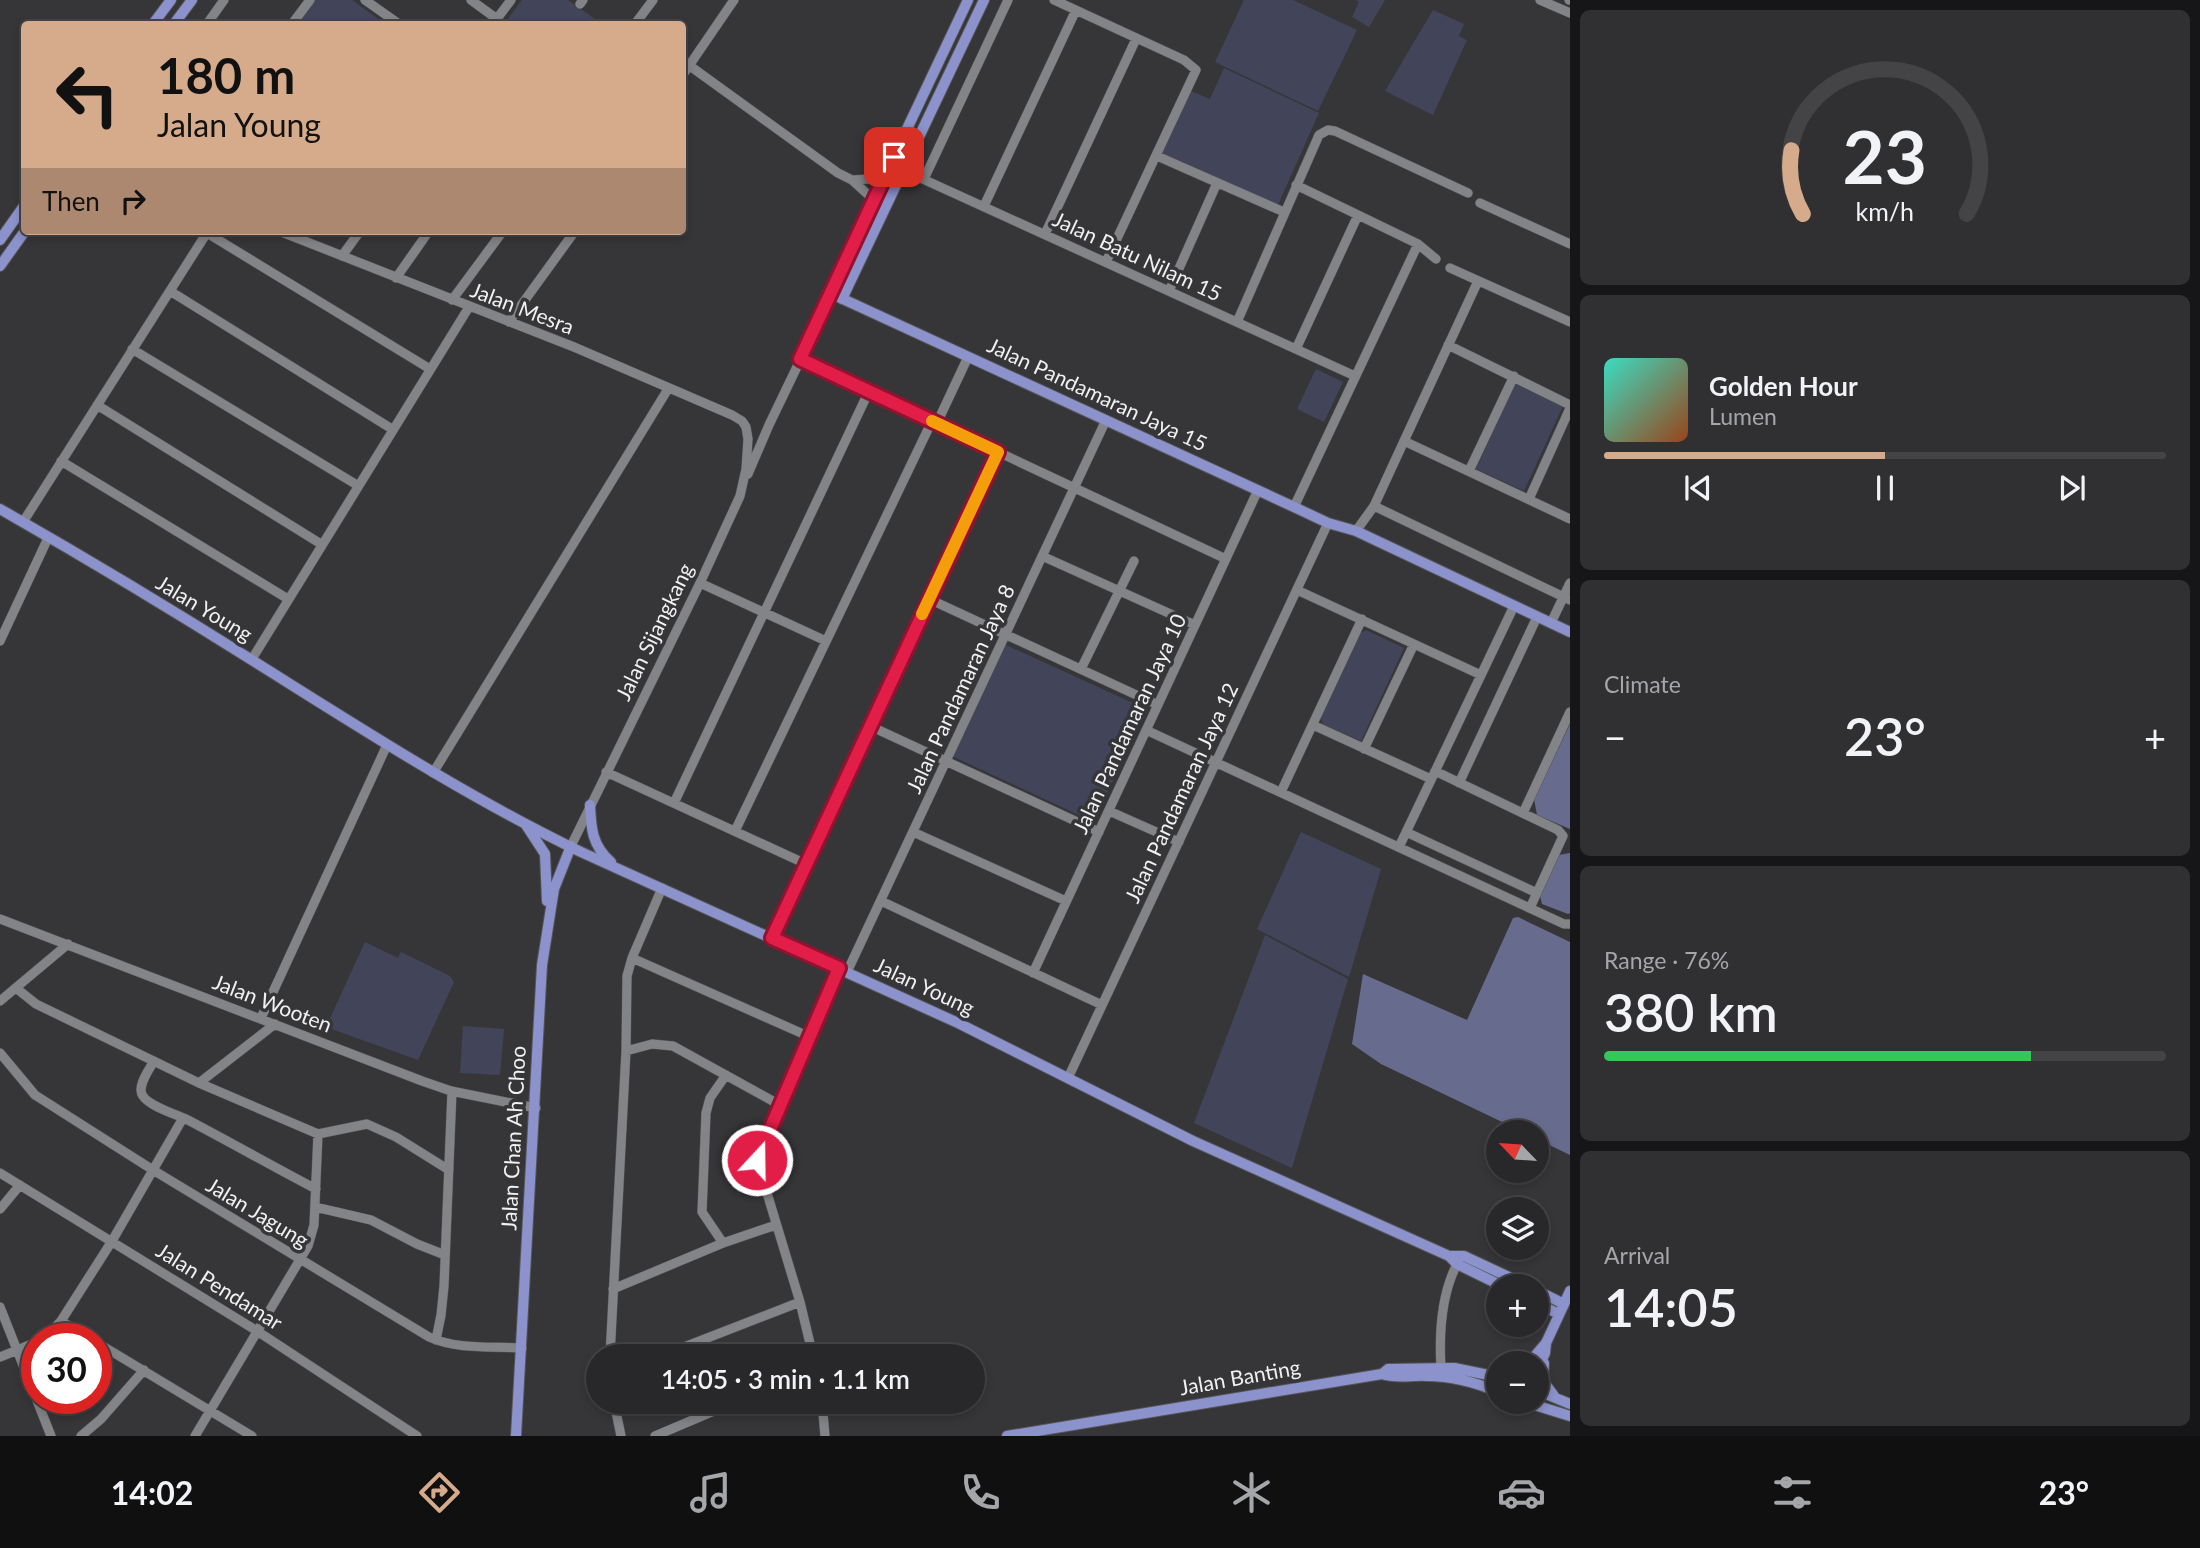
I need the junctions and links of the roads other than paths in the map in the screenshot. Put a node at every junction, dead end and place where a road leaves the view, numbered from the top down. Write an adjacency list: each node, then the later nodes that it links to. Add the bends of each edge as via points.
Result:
1 (171, 0): 18 (main road)
2 (192, 0): 19 (main road)
3 (224, 0): 20 (street)
4 (310, 0): 21 (street)
5 (365, 0): 22 (street)
6 (471, 0): 23 (street)
7 (511, 0): 24 (street)
8 (653, 0): 25 (street)
9 (734, 0): 29 (street)
10 (968, 0): 27 (main road)
11 (984, 0): 28 (main road)
12 (1008, 0): 34 (street)
13 (1054, 0): 16 (street)
14 (1540, 0): 15 (street)
15 (1552, 2): 17 (street)
16 (1076, 10): 26 (street); 41 (street)
17 (1570, 13)
18 (155, 21)
19 (176, 21)
20 (208, 21)
21 (294, 21)
22 (395, 21)
23 (494, 21)
24 (496, 21)
25 (637, 21)
26 (1136, 38): 31 (street, via 1196,70); 45 (street)
27 (944, 51): 28 (main road); 33 (main road)
28 (958, 57): 32 (main road)
29 (690, 66): 30 (street); 35 (street)
30 (686, 71)
31 (1157, 156): 36 (street); 59 (street)
32 (903, 170): 34 (street, Jalan Batu Nilam 15); 66 (main road)
33 (884, 178): 35 (street); 39 (main road)
34 (924, 179): 41 (street, Jalan Batu Nilam 15)
35 (852, 180): 39 (street)
36 (1217, 183): 43 (street); 65 (street)
37 (1296, 185): 38 (street, via 1319,135 1328,130); 43 (street); 44 (street)
38 (1468, 193)
39 (873, 200): 66 (main road, via 835,281)
40 (1480, 203): 56 (street)
41 (984, 206): 45 (street, Jalan Batu Nilam 15)
42 (21, 210): 54 (main road)
43 (1284, 212): 70 (street)
44 (1358, 215): 55 (street); 74 (street)
45 (1045, 234): 59 (street, Jalan Batu Nilam 15)
46 (22, 235): 60 (main road)
47 (206, 235): 64 (street)
48 (213, 235): 77 (street)
49 (293, 235): 57 (street, Jalan Mesra)
50 (357, 235): 57 (street)
51 (426, 235): 62 (street)
52 (500, 235): 67 (street)
53 (572, 235): 69 (street)
54 (0, 240)
55 (1418, 244): 58 (street); 78 (street)
56 (1570, 244)
57 (342, 256): 62 (street, Jalan Mesra)
58 (1436, 259)
59 (1106, 262): 65 (street, Jalan Batu Nilam 15)
60 (0, 266)
61 (1450, 268): 63 (street)
62 (396, 278): 67 (street, Jalan Mesra)
63 (1478, 281): 71 (street); 72 (street)
64 (170, 291): 73 (street); 87 (street)
65 (1169, 291): 70 (street, Jalan Batu Nilam 15)
66 (837, 296): 75 (main road, Jalan Pandamaran Jaya 15); 76 (street)
67 (452, 300): 68 (street, Jalan Mesra)
68 (469, 307): 69 (street, Jalan Mesra); 77 (street)
69 (509, 322): 80 (street, Jalan Mesra)
70 (1237, 322): 74 (street, Jalan Batu Nilam 15)
71 (1570, 322)
72 (1448, 345): 79 (street); 88 (street)
73 (132, 349): 82 (street); 92 (street)
74 (1296, 349): 78 (street, Jalan Batu Nilam 15)
75 (968, 357): 84 (main road, Jalan Pandamaran Jaya 15); 85 (street)
76 (800, 359): 81 (street); 93 (street)
77 (430, 369): 87 (street)
78 (1355, 376): 98 (street)
79 (1514, 376): 83 (street); 91 (street)
80 (668, 389): 86 (street, Jalan Mesra, via 732,415); 140 (street)
81 (869, 391): 85 (street); 117 (street)
82 (97, 405): 90 (street); 105 (street)
83 (1570, 406): 96 (street)
84 (1106, 420): 94 (street, Jalan Pandamaran Jaya 8); 95 (main road, Jalan Pandamaran Jaya 15)
85 (934, 422): 89 (street); 125 (street)
86 (746, 427): 93 (street, Jalan Sijangkang)
87 (392, 429): 92 (street)
88 (1404, 441): 91 (street); 97 (street)
89 (998, 452): 94 (street); 115 (street)
90 (61, 461): 101 (street); 114 (street)
91 (1469, 471): 96 (street)
92 (357, 485): 105 (street)
93 (743, 485): 109 (street, Jalan Sijangkang)
94 (1074, 488): 106 (street, Jalan Pandamaran Jaya 8); 107 (street)
95 (1258, 490): 98 (main road, Jalan Pandamaran Jaya 15); 107 (street, Jalan Pandamaran Jaya 10)
96 (1529, 499): 100 (street)
97 (1374, 506): 103 (street); 113 (street)
98 (1294, 507): 102 (main road, Jalan Pandamaran Jaya 15)
99 (0, 509): 101 (main road, Jalan Young)
100 (1570, 519)
101 (23, 522): 104 (main road, Jalan Young)
102 (1328, 523): 103 (main road, Jalan Pandamaran Jaya 15); 111 (street, Jalan Pandamaran Jaya 12)
103 (1351, 530): 116 (main road, Jalan Pandamaran Jaya 15)
104 (48, 538): 124 (street); 127 (main road, Jalan Young)
105 (321, 544): 114 (street)
106 (1042, 556): 112 (street); 123 (street, Jalan Pandamaran Jaya 8)
107 (1226, 559): 121 (street, Jalan Pandamaran Jaya 10)
108 (1134, 561): 112 (street)
109 (700, 583): 117 (street); 139 (street, Jalan Sijangkang)
110 (1570, 583): 113 (street)
111 (1297, 590): 119 (street); 138 (street, Jalan Pandamaran Jaya 12)
112 (1119, 591): 121 (street); 128 (street)
113 (1567, 598): 120 (street)
114 (288, 599): 127 (street)
115 (929, 599): 123 (street); 133 (street)
116 (1514, 606): 118 (main road, Jalan Pandamaran Jaya 15); 129 (street)
117 (764, 612): 125 (street); 144 (street)
118 (1537, 617): 120 (main road, Jalan Pandamaran Jaya 15); 142 (street)
119 (1362, 619): 126 (street); 132 (street)
120 (1551, 623): 122 (main road, Jalan Pandamaran Jaya 15)
121 (1195, 625): 130 (street, Jalan Pandamaran Jaya 10)
122 (1570, 632)
123 (1006, 634): 128 (street); 137 (street, Jalan Pandamaran Jaya 8)
124 (0, 641)
125 (826, 641): 149 (street)
126 (1414, 644): 129 (street); 136 (street)
127 (252, 659): 135 (main road, Jalan Young)
128 (1082, 669): 130 (street)
129 (1481, 676): 141 (street)
130 (1158, 705): 134 (street, Jalan Pandamaran Jaya 10)
131 (1570, 712): 147 (street)
132 (1313, 725): 136 (street); 143 (street)
133 (870, 726): 137 (street); 156 (street)
134 (1146, 730): 138 (street); 146 (street, Jalan Pandamaran Jaya 10)
135 (387, 745): 140 (main road, Jalan Young); 174 (street)
136 (1364, 749): 141 (street)
137 (946, 761): 150 (street, Jalan Pandamaran Jaya 8); 151 (street)
138 (1216, 762): 143 (street); 153 (street, Jalan Pandamaran Jaya 12)
139 (606, 772): 144 (street); 145 (street, Jalan Sijangkang)
140 (433, 773): 148 (main road, Jalan Young)
141 (1433, 775): 142 (street); 152 (street)
142 (1459, 783): 147 (street)
143 (1281, 792): 155 (street)
144 (674, 803): 149 (street)
145 (590, 805): 154 (street, Jalan Sijangkang); 157 (main road, via 593,839)
146 (1109, 811): 151 (street, Jalan Pandamaran Jaya 10); 153 (street)
147 (1523, 813): 159 (street, via 1563,836)
148 (524, 823): 154 (main road, Jalan Young); 165 (main road, via 545,854)
149 (735, 831): 156 (street)
150 (913, 832): 160 (street, Jalan Pandamaran Jaya 8); 161 (street)
151 (1099, 832): 161 (street, Jalan Pandamaran Jaya 10)
152 (1406, 832): 155 (street); 159 (street)
153 (1179, 842): 173 (street, Jalan Pandamaran Jaya 12)
154 (570, 846): 157 (main road, Jalan Young); 165 (main road, Jalan Chan Ah Choo, via 554,888)
155 (1399, 847): 162 (street)
156 (806, 864): 166 (street)
157 (620, 869): 158 (main road, Jalan Young)
158 (662, 888): 166 (main road, Jalan Young); 168 (street)
159 (1536, 893): 162 (street)
160 (881, 901): 169 (street, Jalan Pandamaran Jaya 8); 170 (street)
161 (1066, 901): 170 (street, Jalan Pandamaran Jaya 10)
162 (1530, 908): 164 (street)
163 (0, 919): 167 (street, Jalan Wooten)
164 (1567, 924)
165 (547, 932): 185 (main road, Jalan Chan Ah Choo)
166 (772, 938): 169 (main road, Jalan Young)
167 (68, 944): 171 (street); 174 (street, Jalan Wooten)
168 (632, 958): 176 (street); 177 (street, via 627,976)
169 (843, 970): 176 (street, Jalan Pandamaran Jaya 8); 181 (main road, Jalan Young)
170 (1033, 973): 173 (street)
171 (16, 988): 172 (street); 179 (street, via 36,1004)
172 (0, 1001)
173 (1102, 1005): 181 (street, Jalan Pandamaran Jaya 12)
174 (261, 1018): 175 (street, Jalan Wooten)
175 (275, 1024): 182 (street); 183 (street, Jalan Wooten)
176 (810, 1037): 184 (street, Jalan Pandamaran Jaya 8)
177 (626, 1051): 180 (street, via 662,1043); 203 (street)
178 (0, 1053): 188 (street, Jalan Jagung, via 35,1095)
179 (153, 1062): 182 (street); 186 (street, via 143,1080 143,1096)
180 (726, 1075): 184 (street); 197 (street, via 706,1113 702,1212)
181 (1068, 1078): 199 (main road, Jalan Young)
182 (200, 1083): 187 (street)
183 (452, 1091): 185 (street, Jalan Wooten); 189 (street)
184 (780, 1105): 195 (street, Jalan Pandamaran Jaya 8, via 757,1160)
185 (536, 1108): 217 (main road, Jalan Chan Ah Choo)
186 (183, 1118): 188 (street); 192 (street)
187 (318, 1134): 189 (street, via 368,1124); 192 (street)
188 (153, 1170): 196 (street); 200 (street, Jalan Jagung)
189 (449, 1170): 198 (street)
190 (0, 1173): 191 (street, Jalan Pendamar)
191 (20, 1185): 194 (street); 196 (street, Jalan Pendamar)
192 (316, 1189): 193 (street)
193 (315, 1207): 198 (street, via 370,1220); 200 (street, via 312,1238)
194 (0, 1209)
195 (776, 1225): 197 (street); 206 (street, Jalan Pandamaran Jaya 8)
196 (112, 1241): 210 (street); 212 (street, Jalan Pendamar)
197 (723, 1243): 203 (street)
198 (445, 1255): 213 (street)
199 (1453, 1260): 201 (main road, Jalan Young, via 1464,1256); 202 (main road, Jalan Young); 223 (street, via 1439,1342)
200 (301, 1261): 212 (street); 213 (street, Jalan Jagung)
201 (1502, 1274)
202 (1486, 1278)
203 (613, 1289): 214 (street)
204 (1570, 1291): 209 (main road)
205 (1549, 1300): 209 (main road)
206 (800, 1302): 215 (street); 216 (street, Jalan Pandamaran Jaya 8)
207 (1549, 1306): 209 (main road)
208 (0, 1307): 219 (street)
209 (1562, 1309): 221 (main road)
210 (61, 1321): 211 (street)
211 (64, 1323)
212 (257, 1331): 233 (street); 242 (street, Jalan Pendamar)
213 (436, 1340): 217 (street, Jalan Jagung)
214 (611, 1344)
215 (691, 1344)
216 (810, 1344)
217 (522, 1348): 243 (main road, Jalan Chan Ah Choo)
218 (21, 1349): 219 (street)
219 (17, 1351): 222 (street); 238 (street)
220 (112, 1351): 224 (street)
221 (1540, 1351)
222 (0, 1357)
223 (1441, 1368): 225 (main road, Jalan Banting, via 1388,1368); 226 (main road, Jalan Banting)
224 (144, 1370): 233 (street); 239 (street)
225 (1382, 1374): 227 (main road, via 1391,1378); 247 (main road, Jalan Banting)
226 (1486, 1377)
227 (1486, 1377)
228 (1549, 1389): 230 (main road)
229 (1549, 1394): 230 (main road)
230 (1554, 1396): 231 (main road)
231 (1570, 1404)
232 (1549, 1408): 237 (main road)
233 (211, 1411): 240 (street); 241 (street)
234 (616, 1414): 244 (street)
235 (707, 1414): 245 (street)
236 (823, 1414): 246 (street)
237 (1570, 1416)
238 (51, 1436)
239 (81, 1436)
240 (195, 1436)
241 (252, 1436)
242 (416, 1436)
243 (516, 1436)
244 (621, 1436)
245 (655, 1436)
246 (825, 1436)
247 (1007, 1436)

